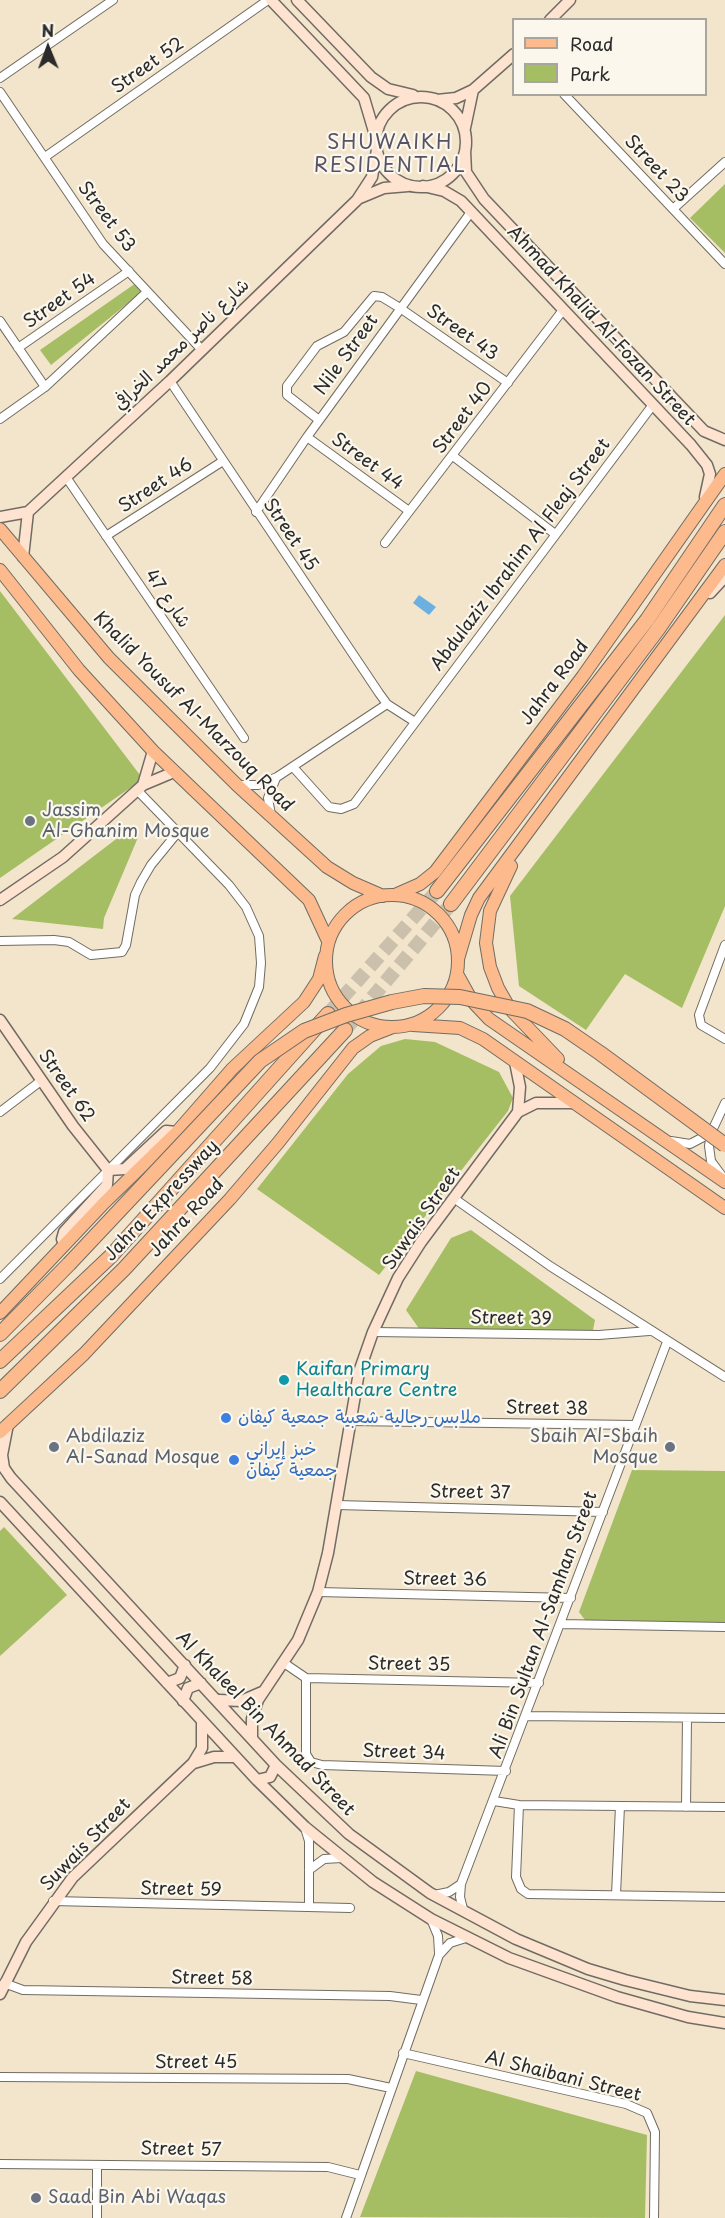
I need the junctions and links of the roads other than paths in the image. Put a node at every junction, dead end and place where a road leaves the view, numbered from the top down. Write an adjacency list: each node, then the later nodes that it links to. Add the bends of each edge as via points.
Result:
1 (113, 0): 9 (street)
2 (270, 0): 7 (street); 18 (street, Street 52)
3 (297, 0): 6 (street)
4 (570, 0): 5 (street)
5 (552, 18)
6 (320, 25): 7 (street, via 320,36 314,40); 13 (street, via 379,83 402,94)
7 (306, 38): 16 (street, via 364,98)
8 (512, 55): 10 (street)
9 (0, 78)
10 (473, 90): 14 (street, via 456,98); 15 (street)
11 (0, 92): 18 (street, Street 53)
12 (566, 96): 22 (street, Street 23)
13 (425, 97): 14 (street); 16 (street, via 398,103 390,110 381,122)
14 (437, 99): 15 (street, via 453,110)
15 (465, 134): 17 (street)
16 (376, 145): 20 (street, via 389,174); 21 (street, شارع ناصر محمد الخرافي, via 372,177)
17 (465, 151): 20 (street, via 446,178); 24 (street, Ahmad Khalid Al-Fozan Street, via 466,172 475,189)
18 (45, 157): 26 (street, Street 53, via 103,244)
19 (725, 162): 22 (street)
20 (418, 186): 21 (street, شارع ناصر محمد الخرافي, via 384,188); 23 (street, Ahmad Khalid Al-Fozan Street, via 453,195)
21 (357, 200): 33 (street, شارع ناصر محمد الخرافي)
22 (673, 209): 25 (street, Street 23)
23 (471, 212): 27 (street, Ahmad Khalid Al-Fozan Street); 29 (street, Nile Street)
24 (542, 260): 27 (street, via 532,258); 40 (street, Ahmad Khalid Al-Fozan Street)
25 (725, 264)
26 (129, 271): 28 (street, Street 53); 32 (street, Street 54)
27 (528, 272): 30 (street, Ahmad Khalid Al-Fozan Street)
28 (147, 292): 33 (street, Street 53); 36 (street)
29 (400, 308): 35 (street, Street 43); 39 (street, Nile Street); 39 (street, Nile Street, via 374,296 344,332 310,353 286,393)
30 (563, 310): 35 (street, Street 40); 37 (street, Ahmad Khalid Al-Fozan Street)
31 (0, 321): 32 (street)
32 (18, 348): 36 (street, Street 54)
33 (202, 350): 34 (street, شارع ناصر محمد الخرافي)
34 (170, 381): 45 (street, Street 45); 47 (street, شارع ناصر محمد الخرافي)
35 (508, 384): 44 (street, Street 40)
36 (45, 387): 38 (street)
37 (652, 406): 43 (street, Ahmad Khalid Al-Fozan Street); 56 (street, Abdulaziz Ibrahim Al Fleaj Street)
38 (0, 419)
39 (319, 420): 41 (street, Nile Street)
40 (704, 431): 42 (street, Ahmad Khalid Al-Fozan Street); 43 (street, via 704,444)
41 (307, 437): 50 (street, Nile Street); 51 (street, Street 44)
42 (725, 440)
43 (691, 445): 52 (street, Ahmad Khalid Al-Fozan Street, via 710,474 708,493)
44 (453, 456): 51 (street, Street 40); 56 (street)
45 (223, 461): 50 (street, Street 45); 57 (street, Street 46)
46 (725, 474): 52 (main road, Jahra Road)
47 (66, 477): 49 (street, شارع ناصر محمد الخرافي); 57 (street, شارع 47)
48 (725, 505): 76 (highway, Jahra Road, via 646,620)
49 (28, 512): 53 (street); 59 (street)
50 (256, 512): 64 (street, Street 45)
51 (409, 512): 58 (street, Street 40)
52 (696, 516): 77 (main road, Jahra Road, via 583,676 435,872 420,884)
53 (0, 517)
54 (0, 529): 59 (main road, Khalid Yousuf Al-Marzouq Road)
55 (725, 532): 79 (highway, via 658,629)
56 (555, 534): 65 (street, Abdulaziz Ibrahim Al Fleaj Street)
57 (106, 536): 66 (street, شارع 47)
58 (385, 543)
59 (22, 557): 71 (main road, Khalid Yousuf Al-Marzouq Road, via 109,658)
60 (725, 565): 63 (main road)
61 (0, 570): 67 (main road, via 79,670)
62 (725, 577): 63 (street)
63 (696, 608): 74 (main road)
64 (387, 704): 65 (street); 68 (street)
65 (415, 722): 68 (street, Abdulaziz Ibrahim Al Fleaj Street, via 359,798 346,808 329,807)
66 (243, 738)
67 (153, 751): 69 (main road); 72 (street)
68 (293, 767): 70 (street)
69 (174, 772): 72 (street); 81 (main road, via 309,900)
70 (277, 777): 71 (street, via 258,785); 73 (street, via 268,798)
71 (237, 785): 73 (main road, Khalid Yousuf Al-Marzouq Road)
72 (140, 787): 75 (street); 78 (street, via 63,857)
73 (273, 820): 77 (main road, Khalid Yousuf Al-Marzouq Road, via 327,867 353,883)
74 (537, 820): 84 (main road, via 479,898); 94 (main road, via 494,897 487,926 488,958 498,988 514,1015)
75 (178, 832): 80 (street, via 141,882 122,952 91,955 69,942 54,940); 103 (street, via 246,907 259,936 259,987 244,1024 210,1068)
76 (437, 891)
77 (389, 896): 81 (main road, via 368,899 343,916); 84 (main road, via 422,903 439,915 451,932)
78 (0, 900)
79 (451, 904)
80 (0, 941)
81 (328, 941): 83 (main road)
82 (725, 945): 91 (street, via 699,1015 701,1026)
83 (325, 956): 89 (main road, via 332,992 343,1007 366,1022); 99 (main road, via 319,979 304,1002 232,1069)
84 (458, 959): 85 (main road)
85 (457, 974): 88 (main road, via 445,1001 435,1012); 94 (main road, via 485,1015)
86 (328, 1014): 114 (highway, Jahra Expressway, via 111,1256)
87 (0, 1020): 93 (street, Street 62)
88 (408, 1025): 89 (main road); 92 (main road, via 466,1030)
89 (393, 1027): 119 (main road, Jahra Road, via 353,1048 230,1199 84,1354)
90 (345, 1030): 116 (highway, Jahra Expressway, via 124,1269)
91 (725, 1039)
92 (515, 1062): 95 (main road); 98 (street, via 520,1087)
93 (42, 1080): 97 (street); 103 (street, Street 62)
94 (587, 1086): 101 (main road)
95 (572, 1103): 98 (street, via 536,1103); 106 (main road)
96 (725, 1104): 100 (street)
97 (0, 1112)
98 (518, 1112): 105 (street, Suwais Street)
99 (177, 1132): 103 (street, via 166,1131 125,1168); 107 (main road)
100 (711, 1133): 101 (street, via 690,1144); 104 (street, via 710,1156)
101 (660, 1137): 104 (main road)
102 (725, 1145): 112 (highway, bridge, via 600,1053 527,1011 460,996 424,996 392,1002 304,1031 260,1062)
103 (108, 1170): 107 (street, via 107,1185 64,1232); 108 (street)
104 (725, 1180)
105 (455, 1199): 110 (street); 111 (street, Suwais Street, via 398,1278)
106 (725, 1208)
107 (64, 1245): 109 (main road)
108 (0, 1279)
109 (0, 1313)
110 (649, 1331): 111 (street, Street 39, via 599,1335); 113 (street)
111 (373, 1332): 117 (street, Suwais Street, via 359,1372)
112 (0, 1334)
113 (667, 1342): 115 (street); 118 (street, Ali Bin Sultan Al-Samhan Street)
114 (0, 1361)
115 (725, 1377)
116 (0, 1391)
117 (350, 1421): 118 (street, Street 38); 122 (street, Suwais Street)
118 (635, 1425): 123 (street, Ali Bin Sultan Al-Samhan Street)
119 (4, 1428): 120 (street, Al Khaleel Bin Ahmad Street, via 2,1455)
120 (6, 1479): 129 (street, Al Khaleel Bin Ahmad Street)
121 (0, 1502): 131 (street)
122 (337, 1505): 123 (street, Street 37); 124 (street, Suwais Street)
123 (603, 1512): 125 (street, Ali Bin Sultan Al-Samhan Street)
124 (318, 1592): 125 (street, Street 36); 128 (street, Suwais Street)
125 (571, 1598): 126 (street, Ali Bin Sultan Al-Samhan Street)
126 (561, 1624): 127 (street); 133 (street, Ali Bin Sultan Al-Samhan Street)
127 (725, 1627)
128 (284, 1663): 130 (street); 134 (street, Suwais Street)
129 (185, 1665): 131 (street, via 180,1678); 132 (street, Al Khaleel Bin Ahmad Street)
130 (306, 1678): 133 (street, Street 35); 145 (street, Street 34, via 306,1754 311,1762 322,1766)
131 (167, 1683): 135 (street)
132 (201, 1683): 135 (street, via 188,1688); 136 (street, Al Khaleel Bin Ahmad Street)
133 (539, 1683): 137 (street, Ali Bin Sultan Al-Samhan Street)
134 (262, 1692): 136 (street, via 241,1701); 141 (street, Suwais Street, via 252,1719)
135 (183, 1701): 140 (street)
136 (219, 1701): 141 (street, Al Khaleel Bin Ahmad Street)
137 (526, 1716): 138 (street); 145 (street, Ali Bin Sultan Al-Samhan Street)
138 (687, 1718): 139 (street); 150 (street)
139 (725, 1718)
140 (201, 1722): 142 (street); 143 (street, via 202,1748)
141 (252, 1738): 144 (street, Al Khaleel Bin Ahmad Street)
142 (235, 1757): 143 (street, via 214,1757); 146 (street)
143 (194, 1763): 159 (street, Suwais Street, via 73,1877)
144 (276, 1765): 146 (street, via 270,1777); 156 (street, Al Khaleel Bin Ahmad Street, via 349,1834)
145 (506, 1771): 147 (street, Ali Bin Sultan Al-Samhan Street)
146 (257, 1780): 152 (street)
147 (494, 1801): 148 (street); 155 (street, Ali Bin Sultan Al-Samhan Street)
148 (519, 1805): 149 (street); 157 (street, via 516,1876 521,1889 536,1896)
149 (620, 1806): 150 (street); 157 (street)
150 (686, 1807): 151 (street)
151 (725, 1807)
152 (304, 1827): 153 (street); 154 (street, via 309,1841)
153 (342, 1858): 154 (street, via 324,1859); 163 (street)
154 (309, 1870): 160 (street)
155 (461, 1884): 156 (street, via 449,1892); 162 (street)
156 (432, 1894): 162 (street, Al Khaleel Bin Ahmad Street); 163 (street, via 418,1898)
157 (616, 1895): 158 (street)
158 (725, 1897)
159 (53, 1901): 160 (street, Street 59); 168 (street, Suwais Street)
160 (309, 1906): 161 (street, Street 59)
161 (350, 1908)
162 (464, 1909): 165 (street, Al Khaleel Bin Ahmad Street)
163 (416, 1910): 164 (street)
164 (430, 1919): 166 (street); 167 (street, via 438,1936)
165 (485, 1923): 166 (street, via 484,1932); 169 (street, Al Khaleel Bin Ahmad Street, via 588,1969)
166 (469, 1940): 167 (street, via 450,1943); 172 (street, via 578,1984)
167 (439, 1955): 170 (street)
168 (2, 1988): 170 (street, Street 58, via 390,1996)
169 (677, 1993): 171 (street, Al Khaleel Bin Ahmad Street); 172 (street, via 668,2001)
170 (421, 2000): 174 (street)
171 (725, 2000)
172 (672, 2013): 173 (street)
173 (725, 2023)
174 (403, 2053): 176 (street); 182 (street, Al Shaibani Street, via 626,2104 647,2114 655,2132)
175 (0, 2077): 176 (street, Street 45, via 348,2079)
176 (391, 2088): 179 (street)
177 (0, 2163): 178 (street, Street 57)
178 (97, 2164): 179 (street, Street 57, via 328,2167); 180 (street)
179 (360, 2175): 181 (street)
180 (97, 2218)
181 (346, 2218)
182 (654, 2218)

